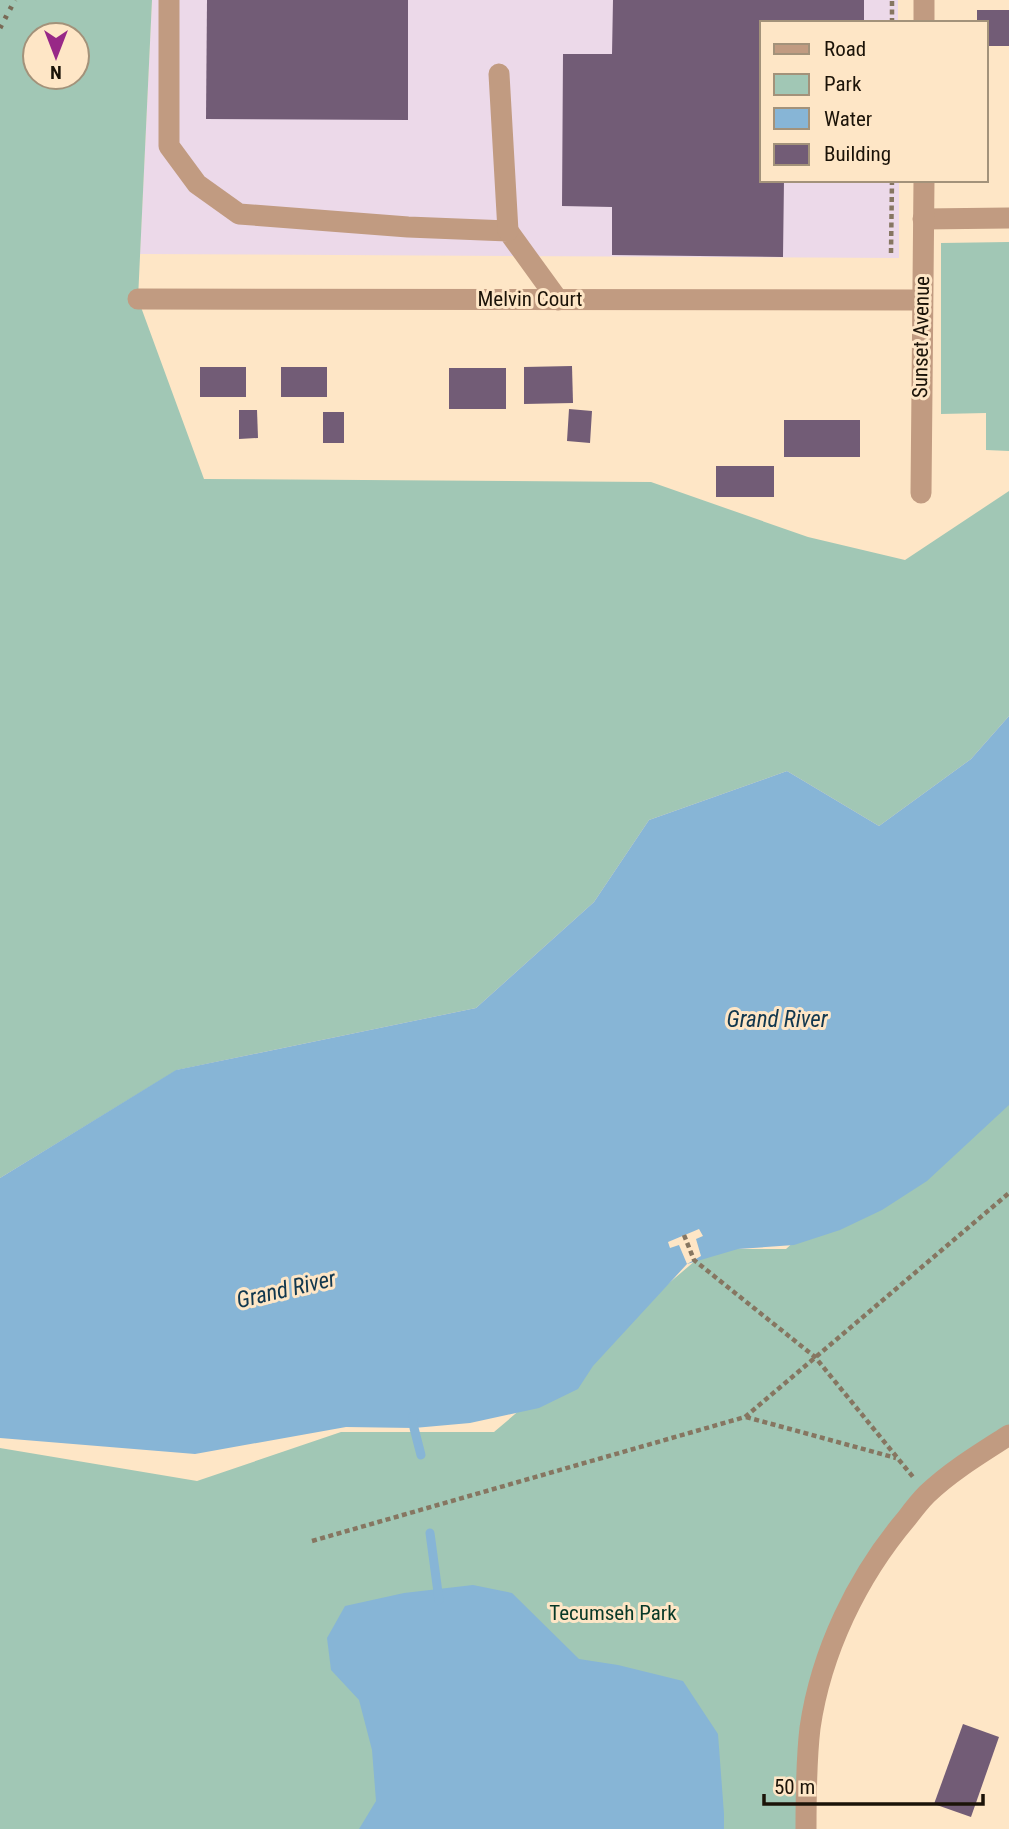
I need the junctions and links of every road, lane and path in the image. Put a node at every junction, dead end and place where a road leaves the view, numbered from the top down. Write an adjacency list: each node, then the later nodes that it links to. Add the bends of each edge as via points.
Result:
1 (169, 0): 11 (street, via 169,146 197,184 239,214)
2 (892, 0): 4 (path)
3 (924, 0): 5 (street)
4 (892, 21)
5 (924, 21)
6 (499, 74): 11 (street)
7 (892, 182): 12 (path)
8 (923, 182): 10 (street, Sunset Avenue)
9 (1009, 218): 10 (street)
10 (923, 219): 15 (street, Sunset Avenue)
11 (508, 231): 14 (street)
12 (891, 254)
13 (138, 299): 14 (street, Melvin Court)
14 (558, 300): 15 (street, Melvin Court)
15 (921, 300): 16 (street, Sunset Avenue)
16 (920, 494)
17 (1009, 1193): 19 (path)
18 (684, 1235): 19 (path, via 694,1260)
19 (815, 1357): 20 (path); 22 (path)
20 (745, 1417): 22 (path); 24 (path)
21 (1009, 1435): 23 (street)
22 (897, 1458): 23 (path)
23 (927, 1494): 25 (street, via 867,1573 844,1616 827,1663 810,1727)
24 (312, 1541)
25 (806, 1829)

